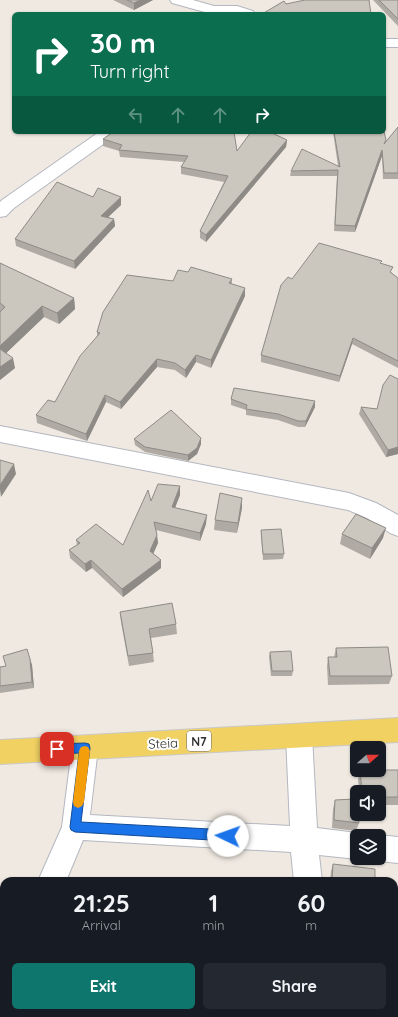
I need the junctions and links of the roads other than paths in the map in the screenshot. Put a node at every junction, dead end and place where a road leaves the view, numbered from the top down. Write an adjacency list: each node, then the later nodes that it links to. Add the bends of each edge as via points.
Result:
1 (177, 0): 2 (street, via 213,10)
2 (242, 12)
3 (386, 42): 4 (street)
4 (398, 42)
5 (107, 134): 6 (street)
6 (0, 212)
7 (0, 434): 8 (street, via 349,502 382,515)
8 (398, 527)
9 (398, 730): 10 (main road, Steia / N7)
10 (299, 736): 11 (main road, Steia / N7); 14 (street)
11 (85, 748): 12 (main road, Steia / N7); 13 (street)
12 (0, 752)
13 (75, 827): 14 (street); 18 (street)
14 (305, 840): 15 (street); 19 (street)
15 (350, 845)
16 (386, 849): 17 (street)
17 (398, 850)
18 (54, 877)
19 (308, 877)

